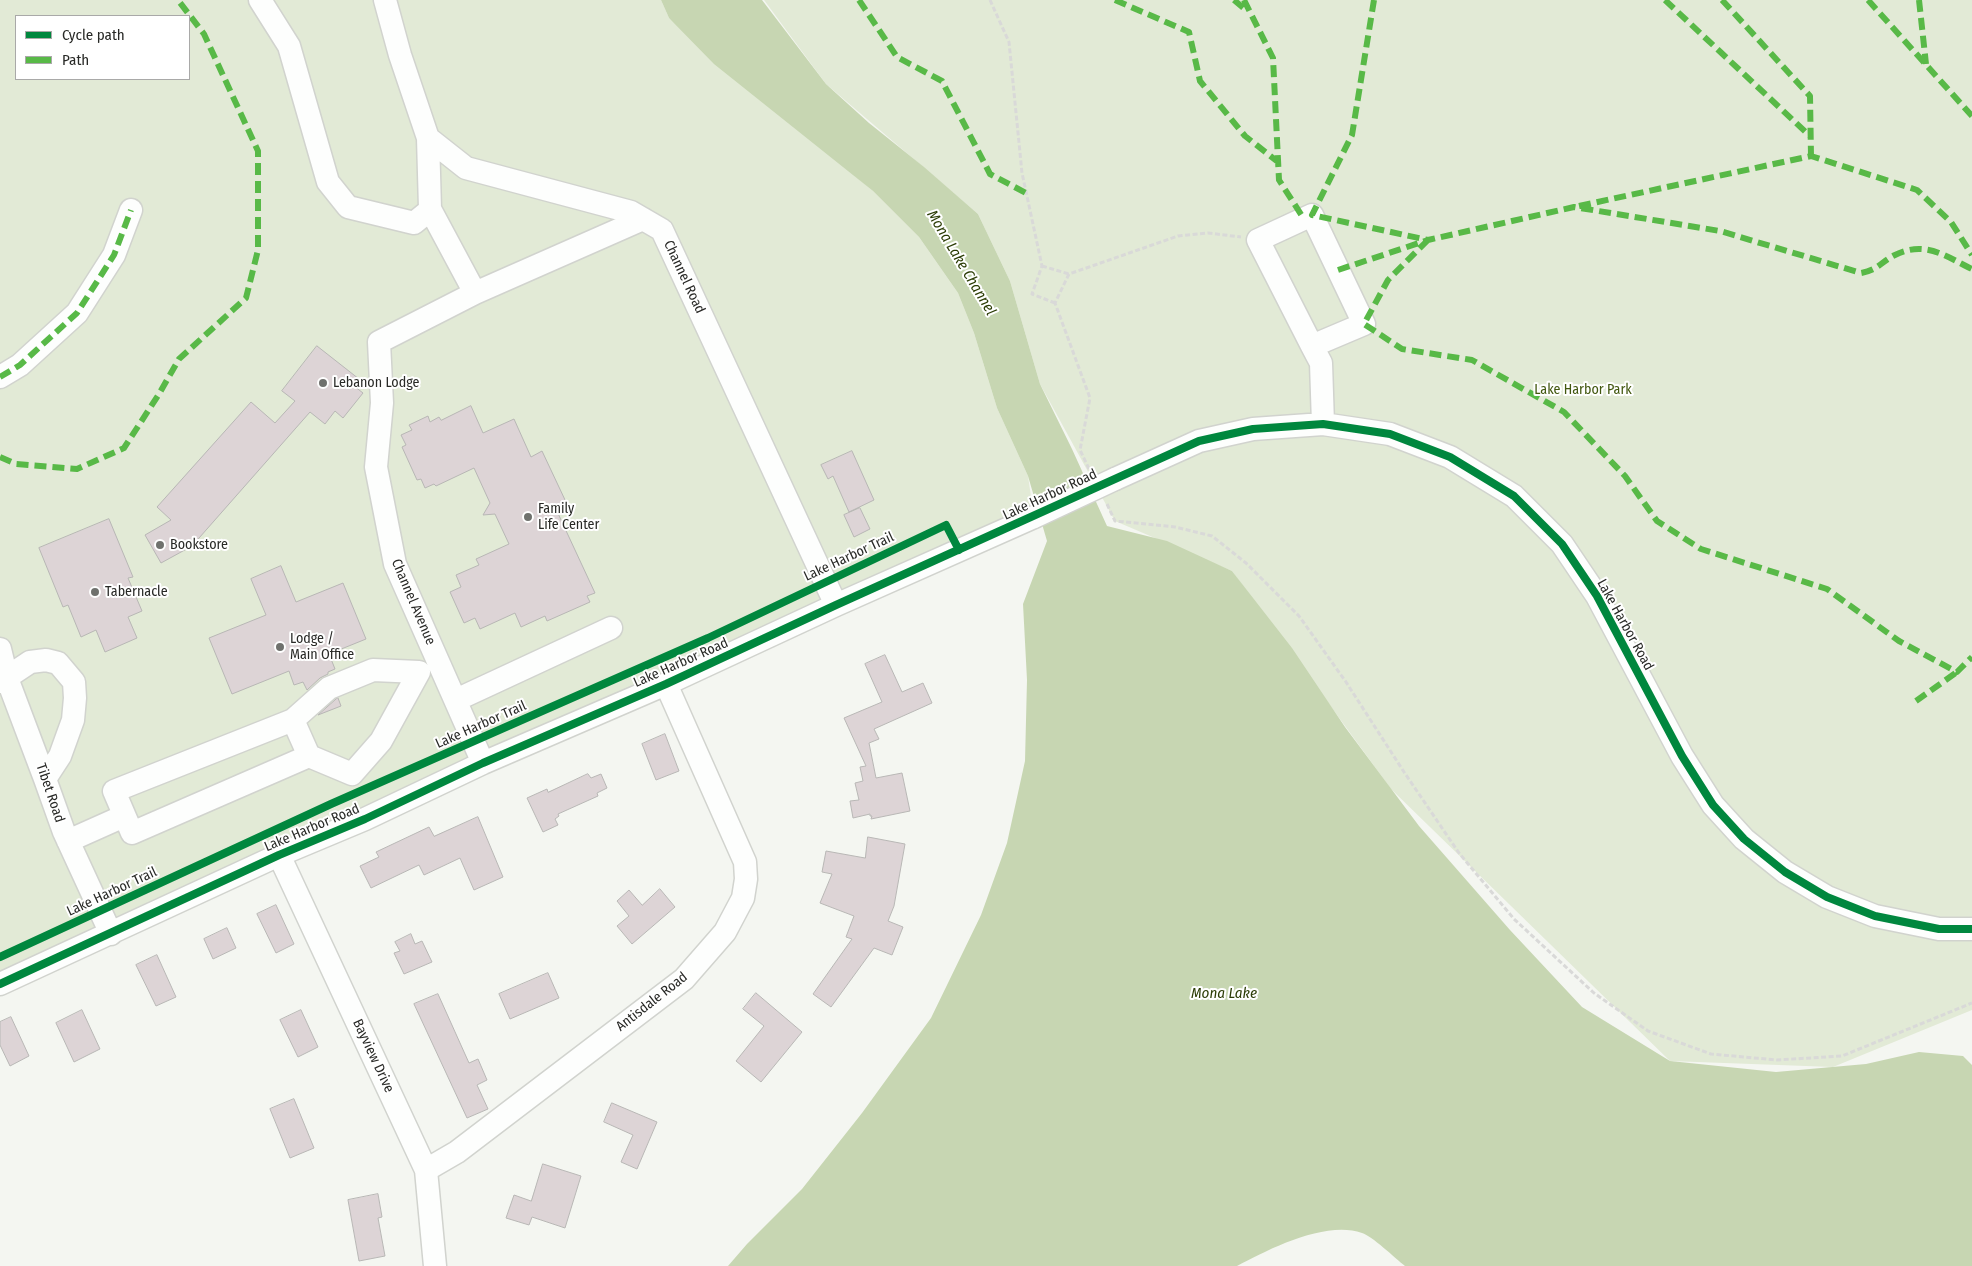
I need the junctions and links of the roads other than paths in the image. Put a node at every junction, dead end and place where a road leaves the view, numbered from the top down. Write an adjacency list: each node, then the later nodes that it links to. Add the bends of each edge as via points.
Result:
1 (260, 0): 5 (street, via 289,46 328,182 348,207 414,223)
2 (385, 0): 3 (street)
3 (428, 138): 5 (street); 6 (street, Channel Road, via 466,168 631,212)
4 (131, 210): 9 (street, via 114,255 77,313 20,365)
5 (430, 210): 7 (street)
6 (643, 219): 7 (street); 11 (street, Channel Road, via 662,230)
7 (475, 293): 14 (street, Channel Avenue, via 379,342 382,402 376,467 394,564)
8 (1312, 346): 8 (street, via 1258,240 1312,215 1364,324); 10 (street, via 1321,363)
9 (0, 377)
10 (1323, 424): 11 (street, Lake Harbor Road, bridge, via 1253,429 1199,442 1104,478 1034,517); 26 (street, Lake Harbor Road, via 1390,434 1450,457 1514,496 1562,544 1597,596 1682,756 1713,805 1744,839 1785,872 1827,897 1875,916 1939,929)
11 (836, 605): 17 (street, Lake Harbor Road)
12 (611, 628): 18 (street)
13 (0, 648): 16 (street, Tibet Road)
14 (440, 663): 15 (street); 18 (street, Channel Avenue)
15 (419, 672): 19 (street, via 373,670 328,688); 20 (street, via 381,741 352,774)
16 (3, 680): 22 (street, Tibet Road); 22 (street, via 30,662 46,660 58,663 74,682 73,720 60,756)
17 (666, 684): 21 (street, Lake Harbor Road); 29 (street, Antisdale Road, via 745,862 743,898 724,932 684,979 457,1152)
18 (456, 700): 21 (street, Channel Avenue)
19 (293, 720): 20 (street); 23 (street, via 114,791)
20 (309, 756): 23 (street, via 132,833)
21 (483, 762): 25 (street, Lake Harbor Road, via 366,819)
22 (46, 778): 24 (street, Tibet Road)
23 (124, 816): 24 (street)
24 (68, 842): 27 (street, Tibet Road)
25 (279, 855): 27 (street, Lake Harbor Road); 29 (street, Bayview Drive)
26 (1972, 929)
27 (111, 934): 28 (street, Lake Harbor Road)
28 (0, 984)
29 (426, 1170): 30 (street, Bayview Drive)
30 (436, 1266)

